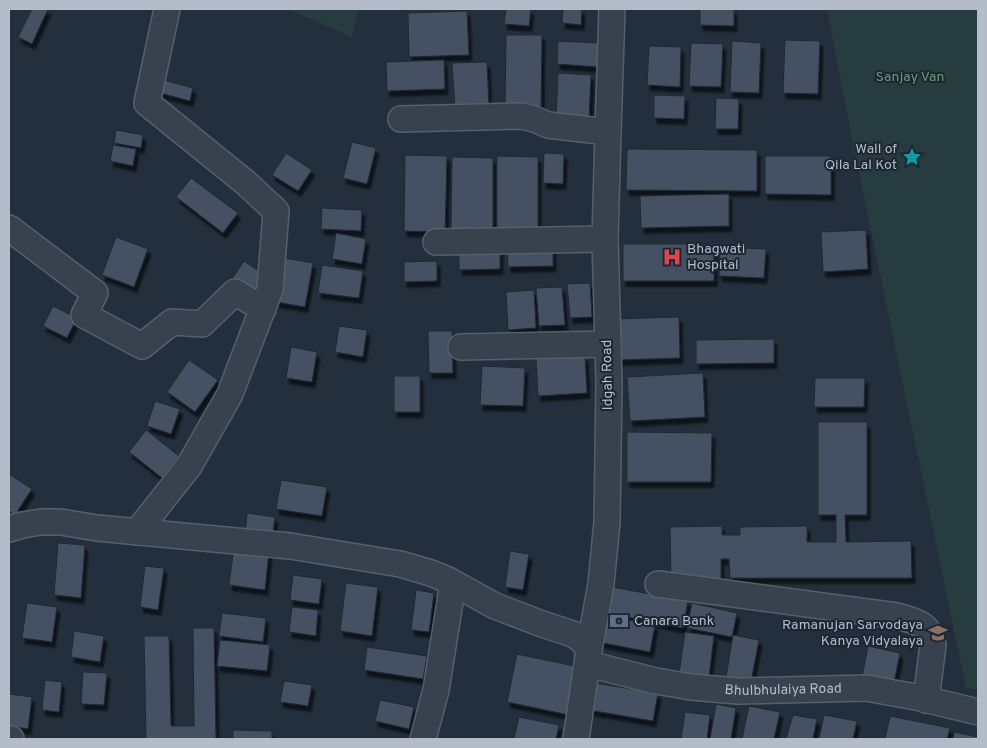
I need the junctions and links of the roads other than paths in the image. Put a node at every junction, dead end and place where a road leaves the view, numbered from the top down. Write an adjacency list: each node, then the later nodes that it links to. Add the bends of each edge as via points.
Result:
1 (167, 9): 8 (street, via 147,103 246,183 276,212 270,288)
2 (612, 9): 4 (street, Idgah Road)
3 (400, 119): 4 (street, via 522,116 548,125)
4 (608, 132): 6 (street, Idgah Road)
5 (9, 228): 8 (street, via 95,293 84,314 142,346 172,322 202,324 235,292)
6 (605, 239): 7 (street); 9 (street, Idgah Road)
7 (436, 242)
8 (263, 309): 12 (street, via 230,394 189,466)
9 (608, 344): 10 (street); 15 (street, Idgah Road, via 607,522 601,584)
10 (461, 347)
11 (9, 530): 12 (street, via 22,525 61,522)
12 (138, 532): 13 (street, via 290,546 362,557 400,564)
13 (453, 583): 15 (street, via 495,606 572,634 582,640); 18 (street, via 436,690)
14 (658, 584): 16 (street, via 915,621 932,637)
15 (588, 657): 16 (street, Bhulbhulaiya Road, via 656,681 691,687 738,691 866,688); 19 (street, Idgah Road)
16 (926, 700): 17 (street, Bhulbhulaiya Road)
17 (978, 712)
18 (423, 739)
19 (576, 739)

